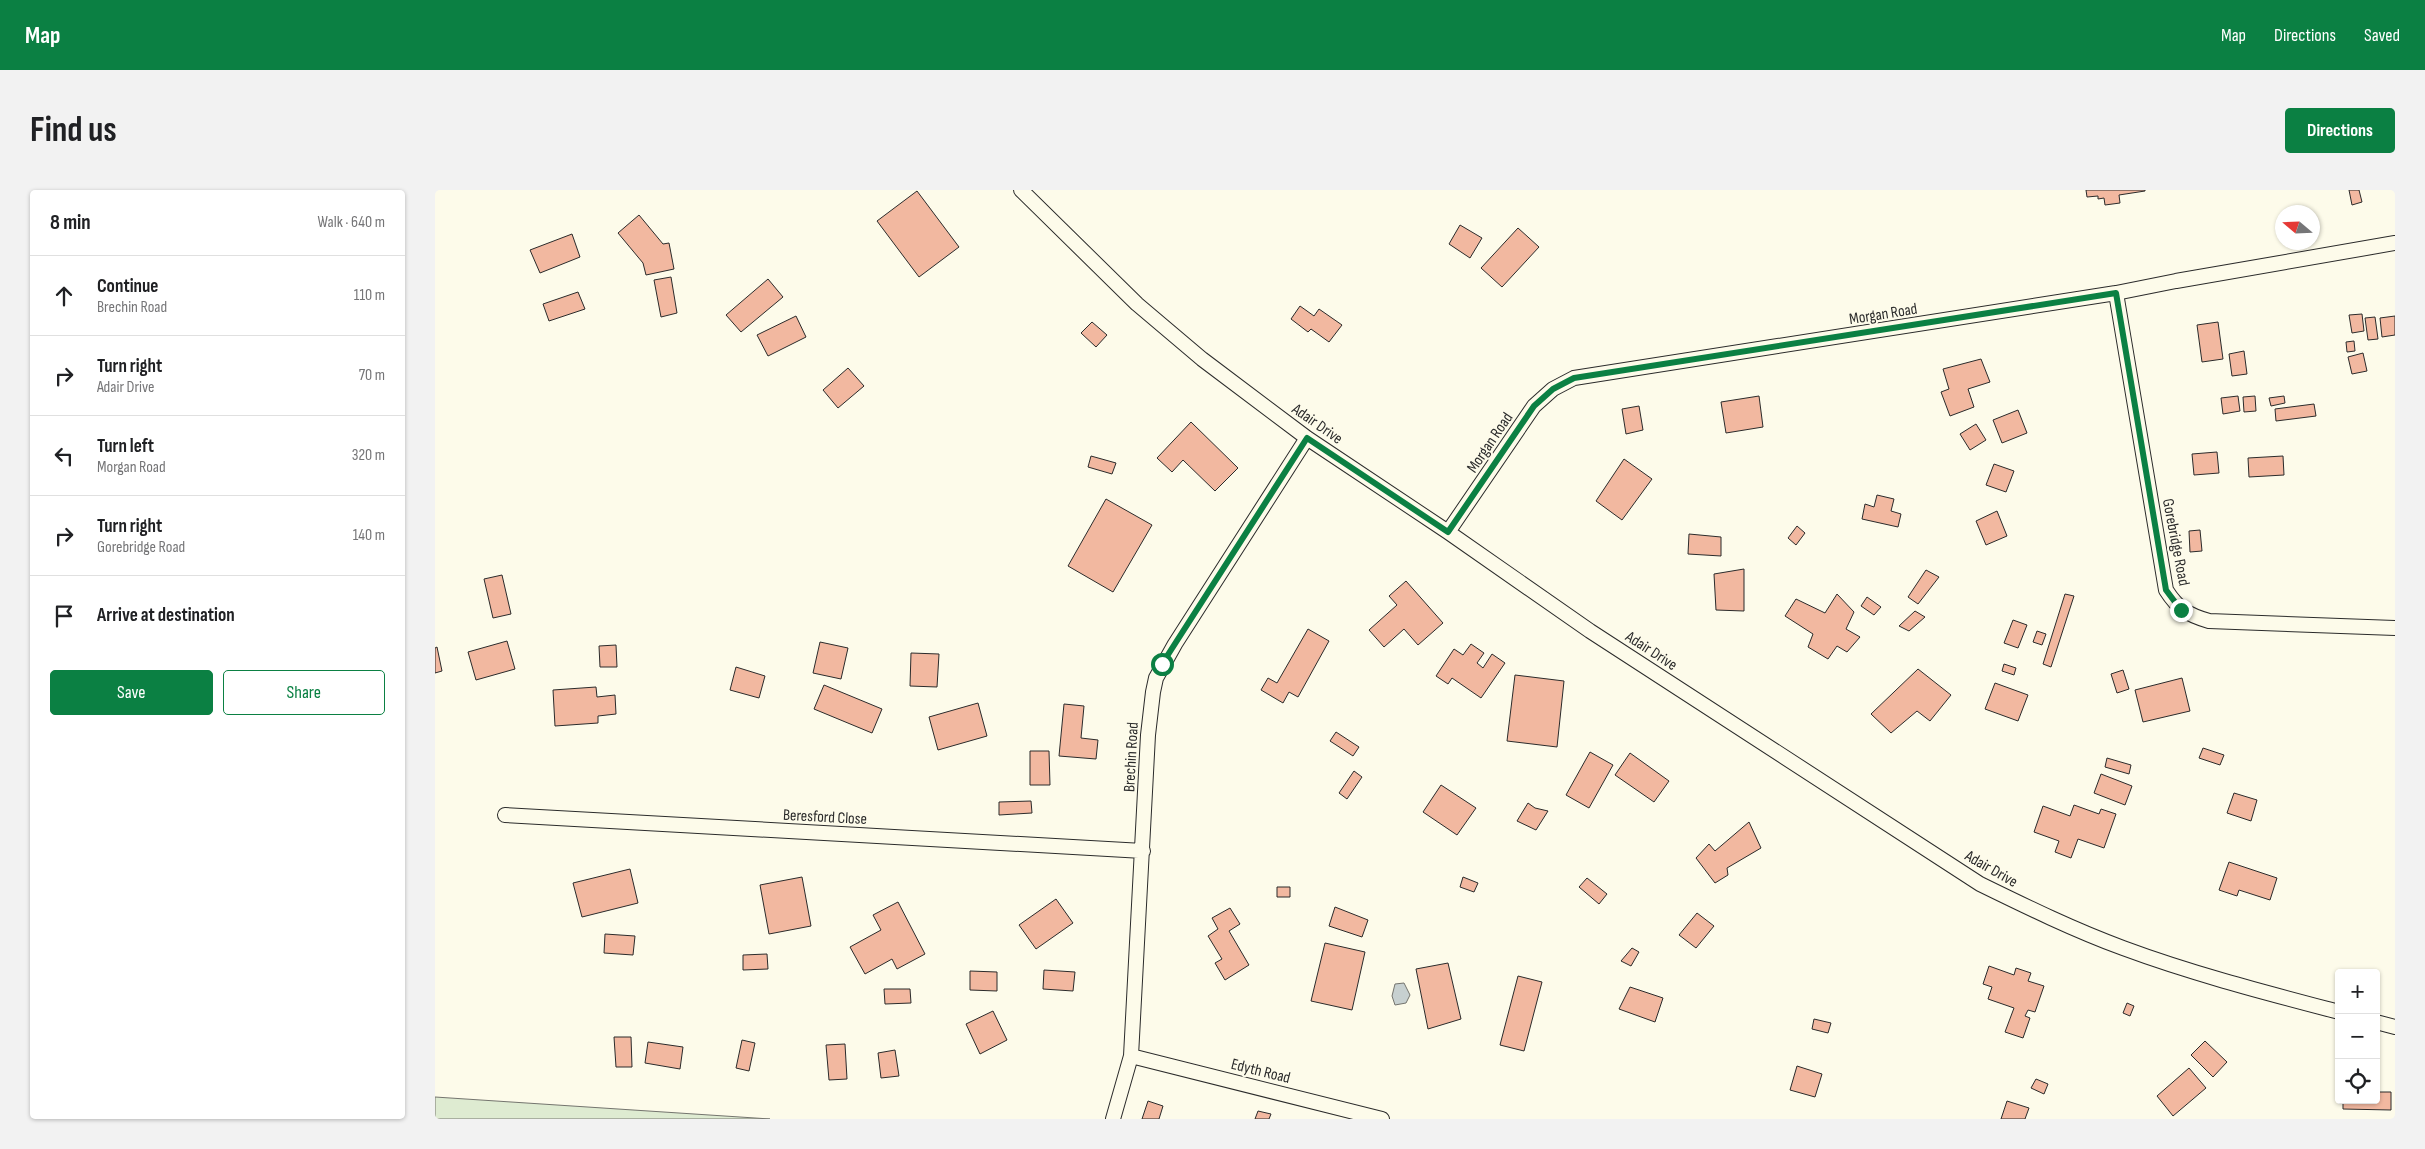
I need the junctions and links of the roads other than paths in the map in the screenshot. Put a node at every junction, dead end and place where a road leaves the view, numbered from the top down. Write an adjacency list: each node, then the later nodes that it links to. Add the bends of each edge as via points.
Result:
1 (1021, 190): 4 (street, Adair Drive, via 1137,304 1202,359)
2 (2395, 243): 3 (street, Morgan Road)
3 (2116, 293): 5 (street, Morgan Road, via 1574,378 1553,389 1534,406); 6 (street, Gorebridge Road, via 2166,590 2174,602 2191,616 2209,621)
4 (1307, 438): 5 (street, Adair Drive); 8 (street, Brechin Road, via 1156,678 1148,735)
5 (1448, 532): 9 (street, Adair Drive, via 1590,631 1980,884 2048,918 2124,949)
6 (2395, 628)
7 (505, 815): 8 (street, Beresford Close)
8 (1143, 852): 12 (street, Brechin Road)
9 (2335, 1011)
10 (2380, 1023): 11 (street)
11 (2395, 1027)
12 (1131, 1056): 13 (street, Brechin Road); 14 (street, Edyth Road)
13 (1113, 1119)
14 (1383, 1119)

